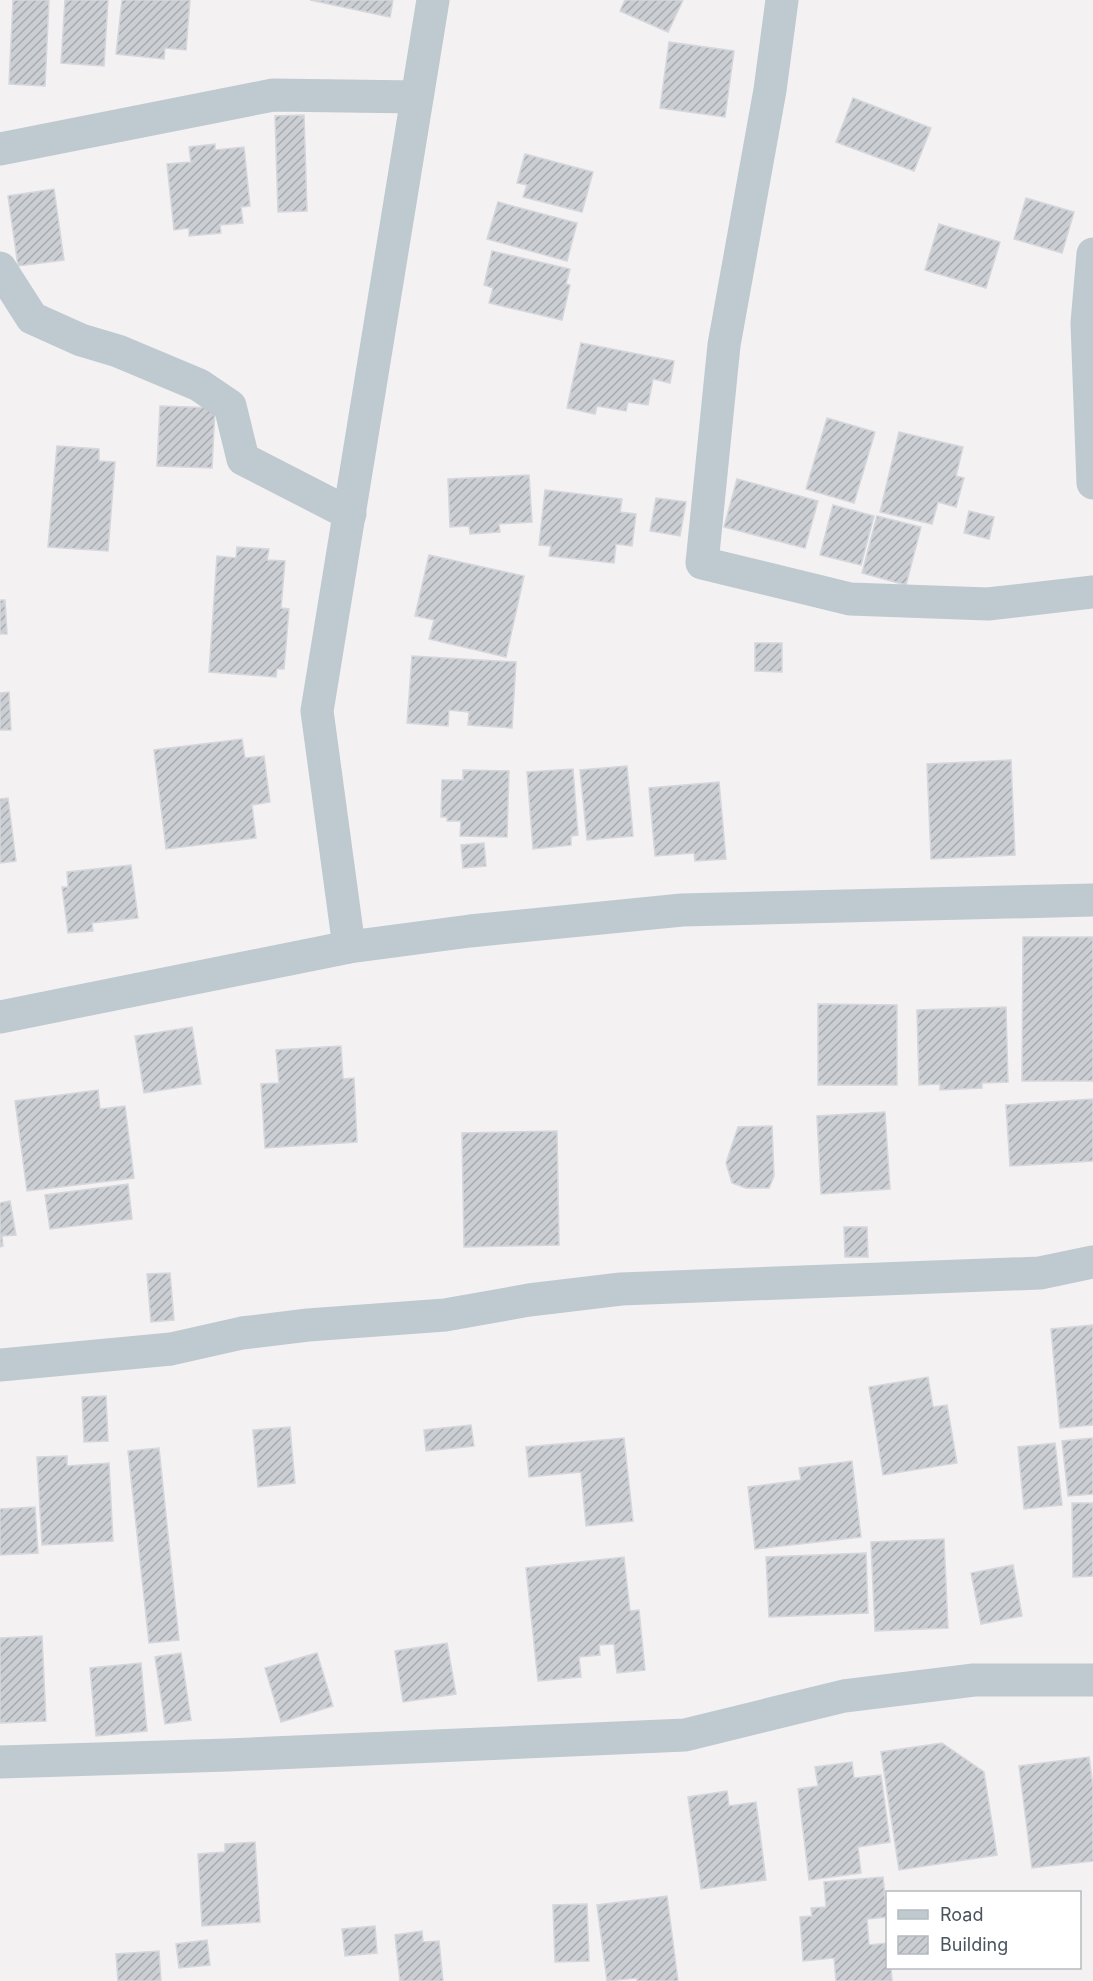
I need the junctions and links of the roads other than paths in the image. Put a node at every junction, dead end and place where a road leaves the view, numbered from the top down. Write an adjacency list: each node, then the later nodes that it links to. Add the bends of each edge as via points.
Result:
1 (433, 0): 3 (street)
2 (782, 0): 9 (street, via 770,90 724,345 702,563 850,599 988,604)
3 (417, 97): 4 (street, via 273,95); 8 (street)
4 (0, 149)
5 (1093, 254): 7 (street, via 1087,323)
6 (0, 268): 8 (street, via 32,318 199,385 230,406 243,459)
7 (1093, 483)
8 (350, 514): 11 (street, via 317,711)
9 (1093, 592)
10 (1093, 900): 11 (street, via 682,910)
11 (348, 947): 12 (street)
12 (0, 1017)
13 (1093, 1262): 14 (street, via 1040,1273 621,1289 445,1315 242,1333 171,1349)
14 (0, 1365)
15 (1093, 1680): 16 (street, via 974,1680 844,1696 685,1735)
16 (0, 1762)

